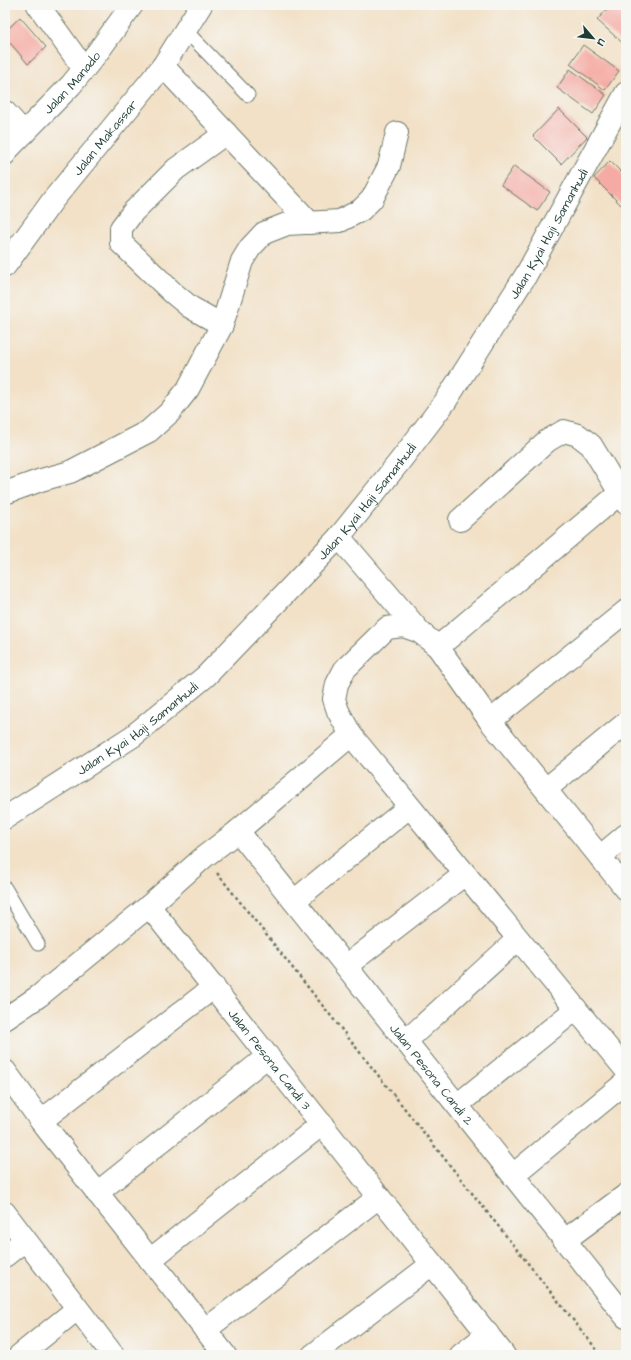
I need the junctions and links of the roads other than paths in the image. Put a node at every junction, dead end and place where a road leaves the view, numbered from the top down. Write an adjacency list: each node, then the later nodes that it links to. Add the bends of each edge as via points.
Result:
1 (38, 5): 6 (street)
2 (132, 5): 6 (street, Jalan Manado)
3 (201, 5): 4 (street, Jalan Makassar)
4 (185, 30): 5 (street, Jalan Makassar); 8 (lane)
5 (163, 66): 11 (street); 15 (street, Jalan Makassar, via 53,200)
6 (84, 69): 10 (street, Jalan Manado)
7 (626, 93): 20 (street, Jalan Kyai Haji Samanhudi, via 526,275 445,402)
8 (248, 95)
9 (5, 112): 10 (street)
10 (24, 133): 13 (street, Jalan Manado)
11 (226, 133): 14 (street); 16 (street, via 176,169 133,212 121,228 121,243 166,287 190,307)
12 (397, 133): 14 (street, via 388,166 372,199 361,210 340,221)
13 (5, 154)
14 (310, 223): 16 (street, via 287,224 264,233 250,248 242,261)
15 (5, 266)
16 (222, 325): 17 (street, via 188,388 170,412 149,431 70,472)
17 (5, 493)
18 (623, 498): 19 (street, via 591,446 578,435 564,431 547,441); 23 (street)
19 (460, 520)
20 (339, 537): 22 (street); 29 (street, Jalan Kyai Haji Samanhudi, via 206,676 133,736)
21 (626, 611): 24 (street)
22 (420, 632): 23 (street); 26 (street, via 402,626 387,628 345,669 337,684 334,699)
23 (438, 647): 24 (street)
24 (490, 721): 27 (street)
25 (626, 724): 27 (street)
26 (351, 736): 28 (street); 30 (street)
27 (546, 789): 32 (street)
28 (409, 807): 33 (street); 36 (street)
29 (5, 818)
30 (238, 831): 36 (street, Jalan Pesona Candi 2); 37 (street, via 204,857)
31 (626, 835): 32 (street)
32 (600, 857): 35 (street)
33 (465, 874): 38 (street); 40 (street)
34 (5, 888): 39 (lane)
35 (626, 889)
36 (294, 901): 40 (street, Jalan Pesona Candi 2)
37 (149, 906): 41 (street, Jalan Pesona Candi 3); 43 (street, via 39,996)
38 (518, 939): 42 (street); 44 (street)
39 (38, 944)
40 (346, 966): 44 (street, Jalan Pesona Candi 2)
41 (214, 987): 45 (street, Jalan Pesona Candi 3); 50 (street)
42 (576, 1009): 46 (street); 49 (street)
43 (5, 1019)
44 (406, 1041): 49 (street, Jalan Pesona Candi 2)
45 (268, 1056): 51 (street, Jalan Pesona Candi 3); 53 (street)
46 (626, 1070)
47 (5, 1071): 50 (street)
48 (626, 1082): 52 (street)
49 (457, 1105): 52 (street, Jalan Pesona Candi 2)
50 (41, 1121): 53 (street)
51 (322, 1124): 55 (street, Jalan Pesona Candi 3); 60 (street)
52 (513, 1175): 58 (street, Jalan Pesona Candi 2)
53 (97, 1193): 60 (street)
54 (626, 1195): 58 (street)
55 (379, 1197): 61 (street, Jalan Pesona Candi 3); 64 (street)
56 (5, 1214): 57 (street)
57 (25, 1240): 59 (street); 62 (street)
58 (565, 1240): 63 (street, Jalan Pesona Candi 2)
59 (5, 1256)
60 (150, 1260): 64 (street)
61 (432, 1264): 65 (street, Jalan Pesona Candi 3); 69 (street)
62 (77, 1309): 66 (street); 67 (street)
63 (625, 1313)
64 (205, 1330): 68 (street)
65 (488, 1334): 70 (street); 71 (street, Jalan Pesona Candi 3)
66 (20, 1355)
67 (112, 1355)
68 (225, 1355)
69 (313, 1355)
70 (461, 1355)
71 (504, 1355)

